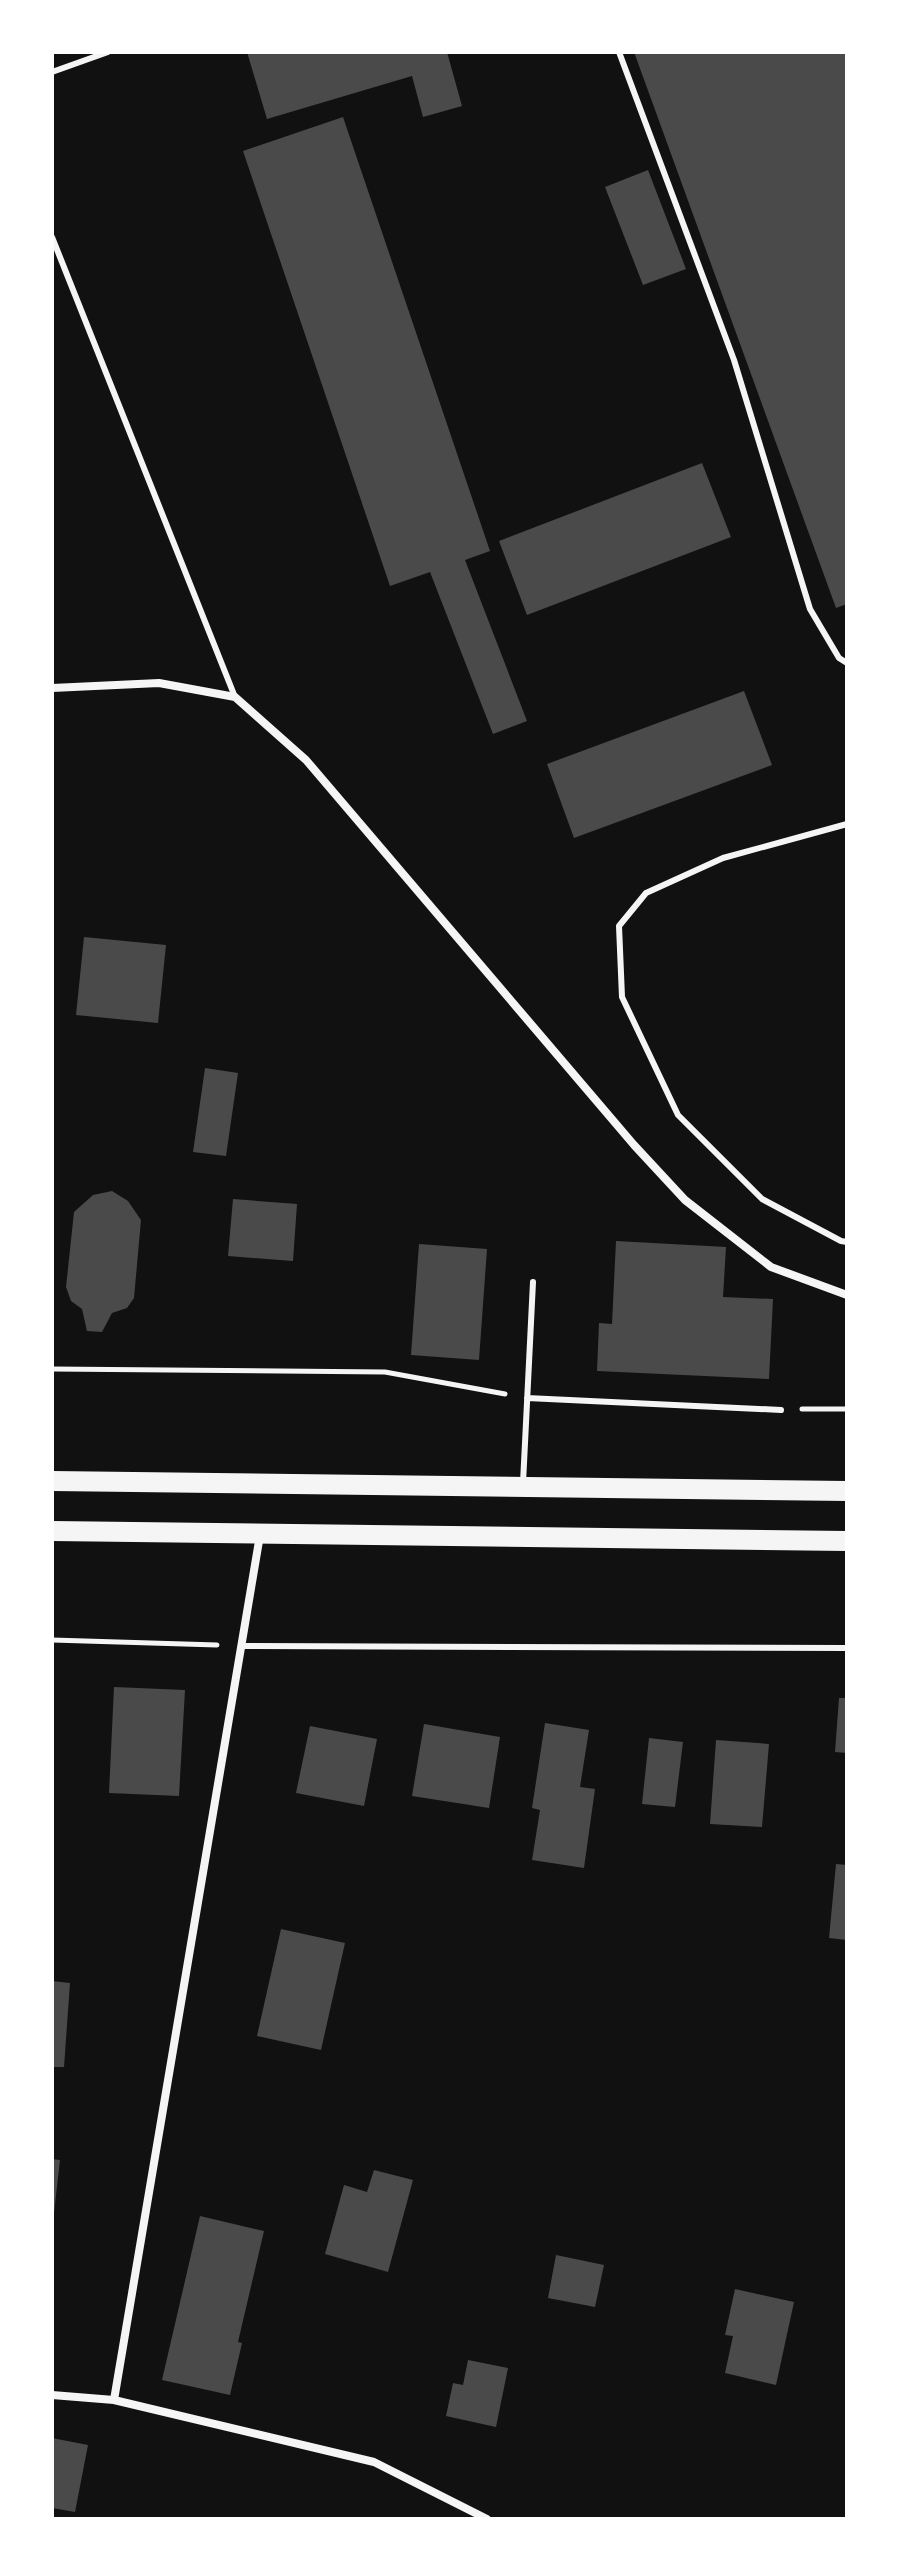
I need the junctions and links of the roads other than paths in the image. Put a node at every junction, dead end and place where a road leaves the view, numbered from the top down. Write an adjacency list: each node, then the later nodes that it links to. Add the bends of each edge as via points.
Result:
1 (108, 52): 3 (lane)
2 (619, 52): 5 (lane, via 734,360 810,609)
3 (52, 72)
4 (52, 237): 7 (lane)
5 (847, 663)
6 (52, 688): 7 (street, via 159,683)
7 (235, 697): 11 (street, via 306,760 685,1200 771,1267)
8 (847, 824): 9 (lane, via 723,858 646,893 619,926 622,997 678,1115 762,1199)
9 (847, 1242)
10 (533, 1282): 12 (lane)
11 (847, 1295)
12 (527, 1398): 13 (lane); 15 (lane)
13 (781, 1410)
14 (52, 1481): 15 (main road)
15 (523, 1487): 16 (main road)
16 (847, 1491)
17 (52, 1531): 18 (main road)
18 (260, 1534): 19 (main road); 20 (street)
19 (847, 1541)
20 (242, 1646): 21 (lane); 23 (street)
21 (847, 1648)
22 (52, 2395): 23 (street)
23 (114, 2400): 24 (street, via 374,2462)
24 (487, 2519)

